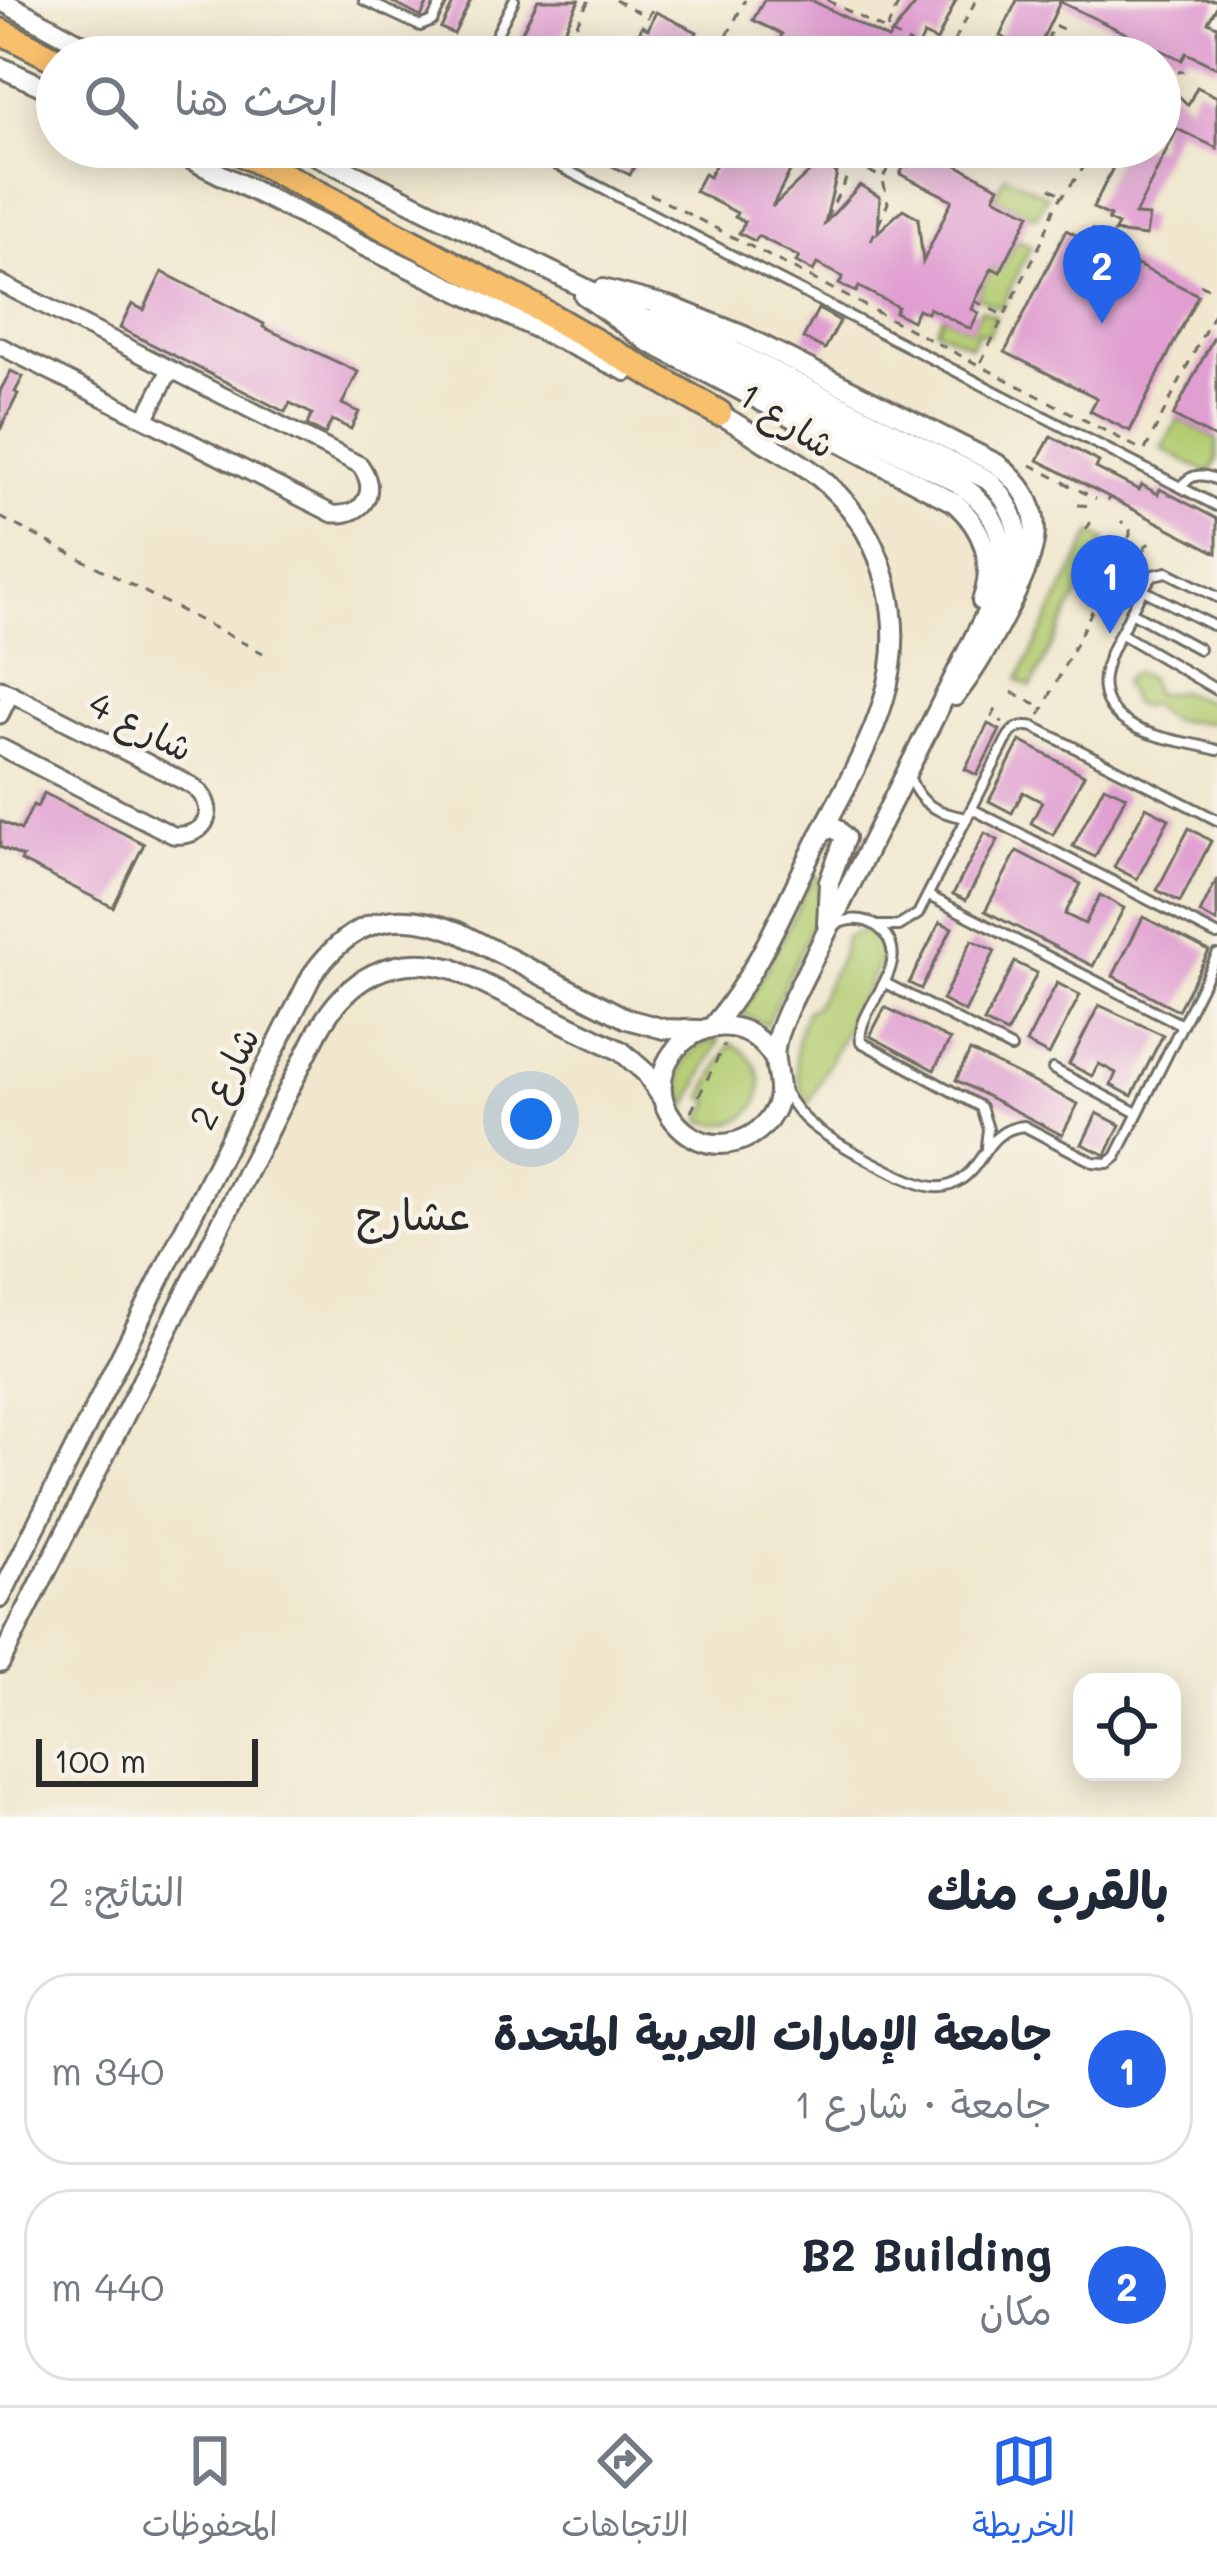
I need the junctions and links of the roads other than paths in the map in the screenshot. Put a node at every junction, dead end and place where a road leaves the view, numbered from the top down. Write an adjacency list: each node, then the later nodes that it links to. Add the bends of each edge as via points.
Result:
1 (0, 0): 6 (street)
2 (364, 0): 3 (lane, via 420,26)
3 (443, 0)
4 (514, 0): 7 (lane)
5 (0, 31): 8 (highway)
6 (66, 36)
7 (496, 36)
8 (36, 49)
9 (0, 67): 10 (street)
10 (36, 83)
11 (208, 168): 20 (street, شارع 1)
12 (270, 168): 20 (highway)
13 (341, 168): 15 (street, شارع 1)
14 (563, 168): 23 (lane)
15 (569, 281): 17 (street, شارع 1); 33 (street, via 744,335 997,464 1018,484 1032,509 1033,553 987,650); 35 (street, via 647,341 967,514 988,556 987,590)
16 (0, 283): 19 (street)
17 (631, 311): 33 (street, شارع 1, via 710,339 1000,491 1017,532 1017,568); 35 (street, شارع 1, via 985,504 1001,536 1000,586)
18 (0, 346): 21 (street)
19 (170, 370): 21 (street); 21 (street, via 360,465 366,500 352,513 332,514)
20 (718, 413): 41 (street, شارع 1, via 830,486 858,519 886,578 894,621 890,677)
21 (145, 419)
22 (1217, 480): 23 (lane, via 1197,475)
23 (1181, 487): 24 (lane)
24 (1217, 506)
25 (1145, 586): 26 (lane, via 1167,572); 27 (lane); 28 (lane)
26 (1217, 597)
27 (1131, 612): 29 (lane); 30 (lane)
28 (1212, 625)
29 (1120, 633): 31 (lane); 37 (lane, via 1102,680 1111,708 1140,730)
30 (1199, 650)
31 (1217, 690)
32 (5, 691): 34 (street, شارع 4); 36 (street, شارع 4, via 191,785 205,797 208,814 199,830 172,835)
33 (951, 700): 35 (street, شارع 1)
34 (0, 715)
35 (927, 733): 38 (street, شارع 1)
36 (0, 747)
37 (1217, 750)
38 (908, 770): 39 (lane, via 928,806); 44 (street, شارع 1)
39 (970, 814): 40 (lane, via 1021,726); 42 (lane); 45 (lane)
40 (1217, 820)
41 (820, 835): 44 (street, via 836,828 845,838 827,892); 49 (street, شارع 1)
42 (929, 896): 43 (lane, via 909,921); 48 (lane)
43 (877, 926): 44 (lane, via 848,920); 47 (lane, via 891,947)
44 (827, 929): 51 (street, شارع 1)
45 (1217, 935)
46 (1217, 955): 48 (lane)
47 (885, 983): 50 (lane); 56 (lane, via 860,1030 863,1044 982,1107)
48 (1182, 1025): 55 (lane)
49 (715, 1028): 51 (street, via 761,1041); 54 (street, شارع 1, via 680,1043 666,1064); 57 (street, شارع 2, via 664,1029 627,1019 433,922 385,921 335,946 312,974)
50 (1011, 1048)
51 (774, 1058): 53 (street)
52 (1053, 1069): 55 (lane)
53 (780, 1082): 54 (street, شارع 2, via 773,1113 742,1140 691,1136); 56 (lane, via 817,1130 922,1184 954,1184)
54 (664, 1101): 58 (street, شارع 2, via 621,1051 453,969 392,967 343,993)
55 (1138, 1113): 56 (lane, via 1116,1157 1103,1164 1024,1126)
56 (985, 1149)
57 (0, 1598)
58 (0, 1663)

